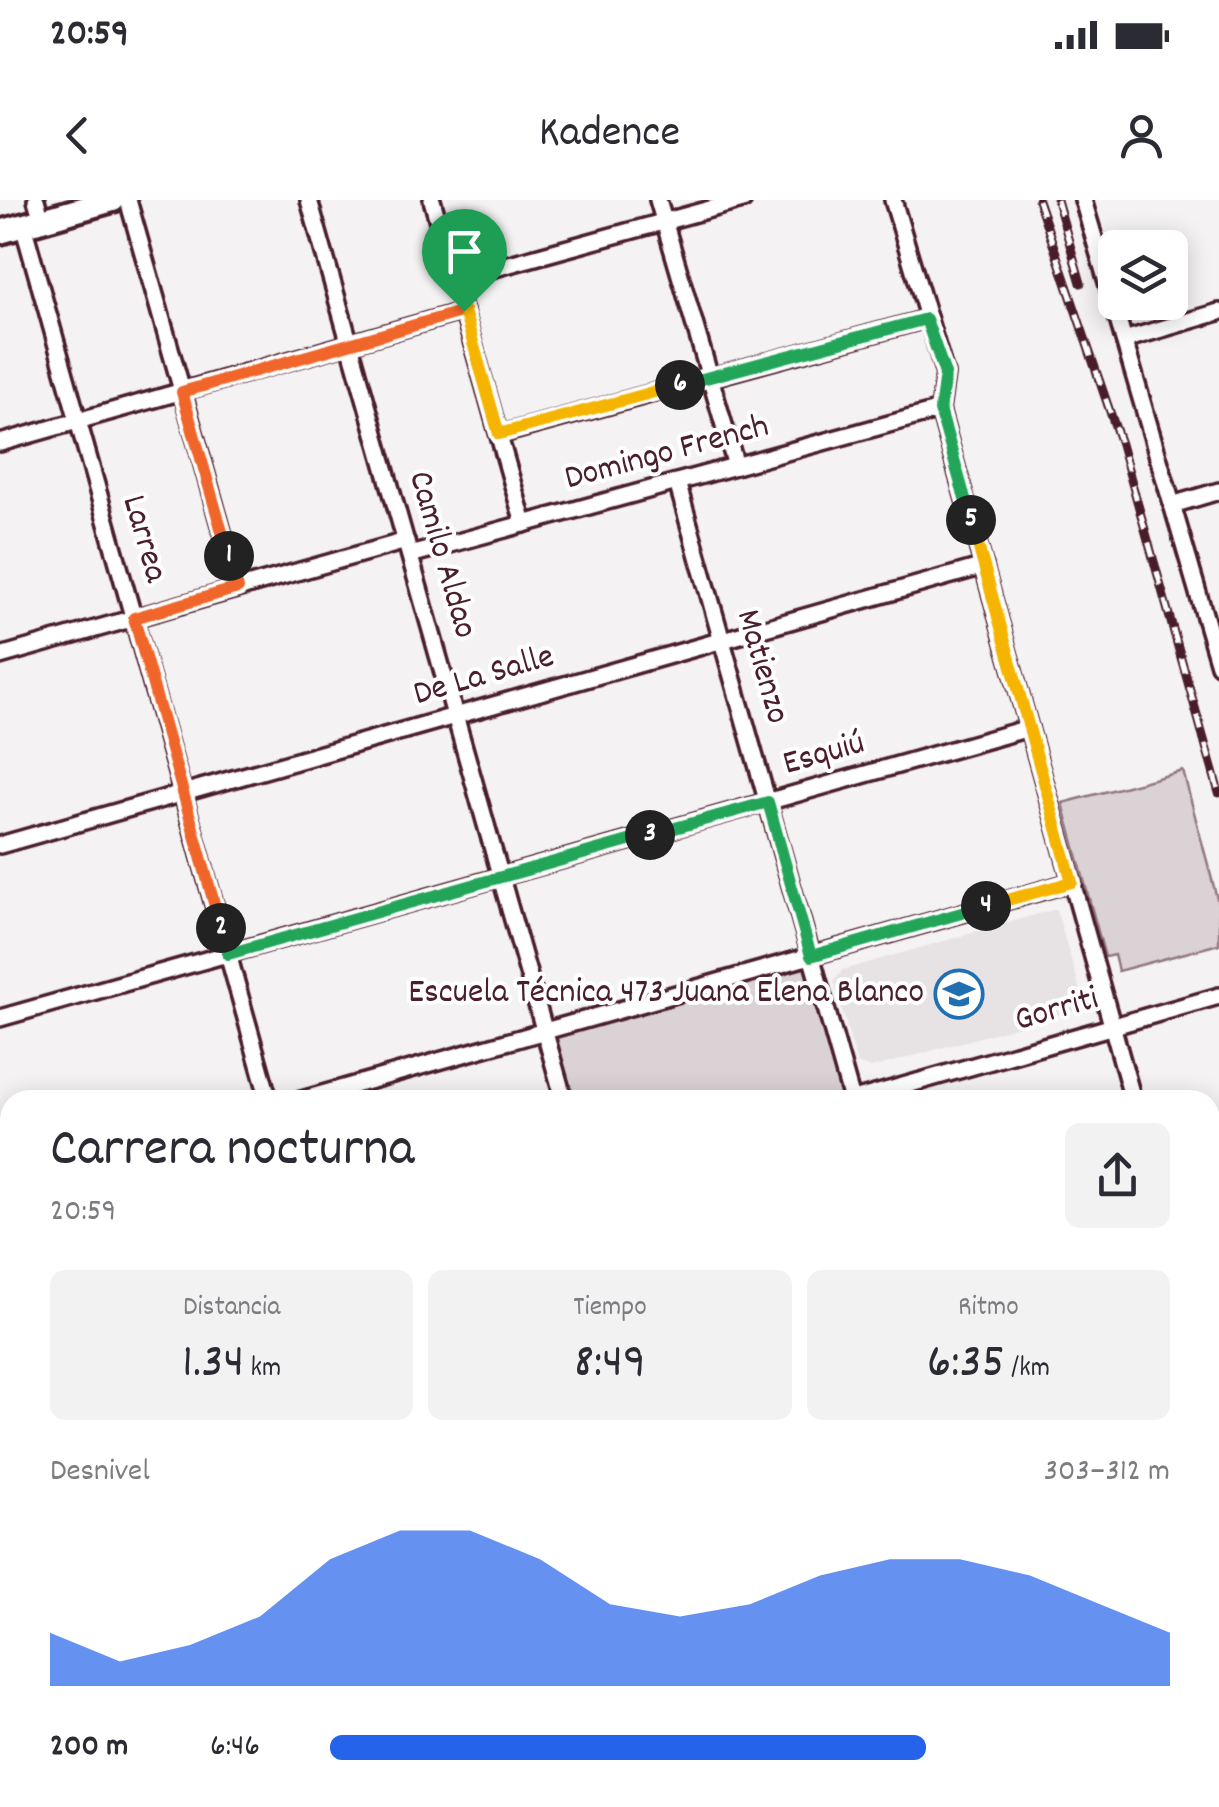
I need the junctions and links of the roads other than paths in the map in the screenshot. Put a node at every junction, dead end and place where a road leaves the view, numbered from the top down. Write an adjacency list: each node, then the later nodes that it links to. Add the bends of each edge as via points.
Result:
1 (113, 200): 9 (main road)
2 (128, 200): 18 (street)
3 (309, 200): 16 (street, Camilo Aldao)
4 (432, 200): 11 (street)
5 (658, 200): 10 (street)
6 (744, 200): 10 (street)
7 (893, 200): 14 (street)
8 (1083, 200): 15 (street)
9 (25, 219): 20 (street, Larrea)
10 (664, 222): 11 (street); 17 (street)
11 (455, 279): 12 (street)
12 (464, 311): 16 (street); 21 (street)
13 (1219, 312): 15 (street)
14 (926, 319): 17 (street); 19 (street, via 945,374)
15 (1124, 340): 26 (street)
16 (350, 344): 18 (street); 28 (street, Camilo Aldao)
17 (710, 377): 21 (street); 23 (street)
18 (182, 392): 20 (street); 30 (street)
19 (940, 410): 23 (street, Domingo French); 29 (street)
20 (78, 420): 22 (street); 31 (street, Larrea)
21 (499, 434): 27 (street)
22 (0, 443)
23 (736, 466): 24 (street, Domingo French)
24 (678, 482): 27 (street, Domingo French); 32 (street, Matienzo)
25 (1219, 492): 26 (street)
26 (1172, 506): 34 (street)
27 (524, 524): 28 (street, Domingo French)
28 (408, 548): 30 (street, Domingo French); 35 (street, Camilo Aldao)
29 (984, 566): 32 (street, De La Salle); 36 (street)
30 (238, 588): 31 (street, Domingo French)
31 (134, 618): 33 (street, Domingo French); 37 (street, Larrea)
32 (722, 640): 35 (street, De La Salle); 38 (street, Matienzo)
33 (0, 656)
34 (1219, 665)
35 (456, 716): 37 (street, De La Salle); 40 (street, Camilo Aldao)
36 (1029, 728): 38 (street, Esquiú); 41 (street)
37 (183, 793): 39 (street, De La Salle); 42 (street, Larrea)
38 (768, 802): 40 (street, Esquiú); 43 (street, Matienzo)
39 (0, 845)
40 (501, 877): 42 (street, Esquiú); 47 (street, Camilo Aldao)
41 (1072, 882): 43 (street); 46 (street)
42 (228, 954): 45 (street, Esquiú); 48 (street, Larrea)
43 (811, 956): 47 (street); 51 (street, Matienzo)
44 (1219, 996): 46 (street, Gorriti)
45 (0, 1018)
46 (1113, 1026): 52 (street, Gorriti); 53 (street)
47 (545, 1031): 49 (street); 50 (street, Camilo Aldao)
48 (267, 1090)
49 (336, 1090)
50 (561, 1090)
51 (850, 1090)
52 (888, 1090)
53 (1130, 1090)

